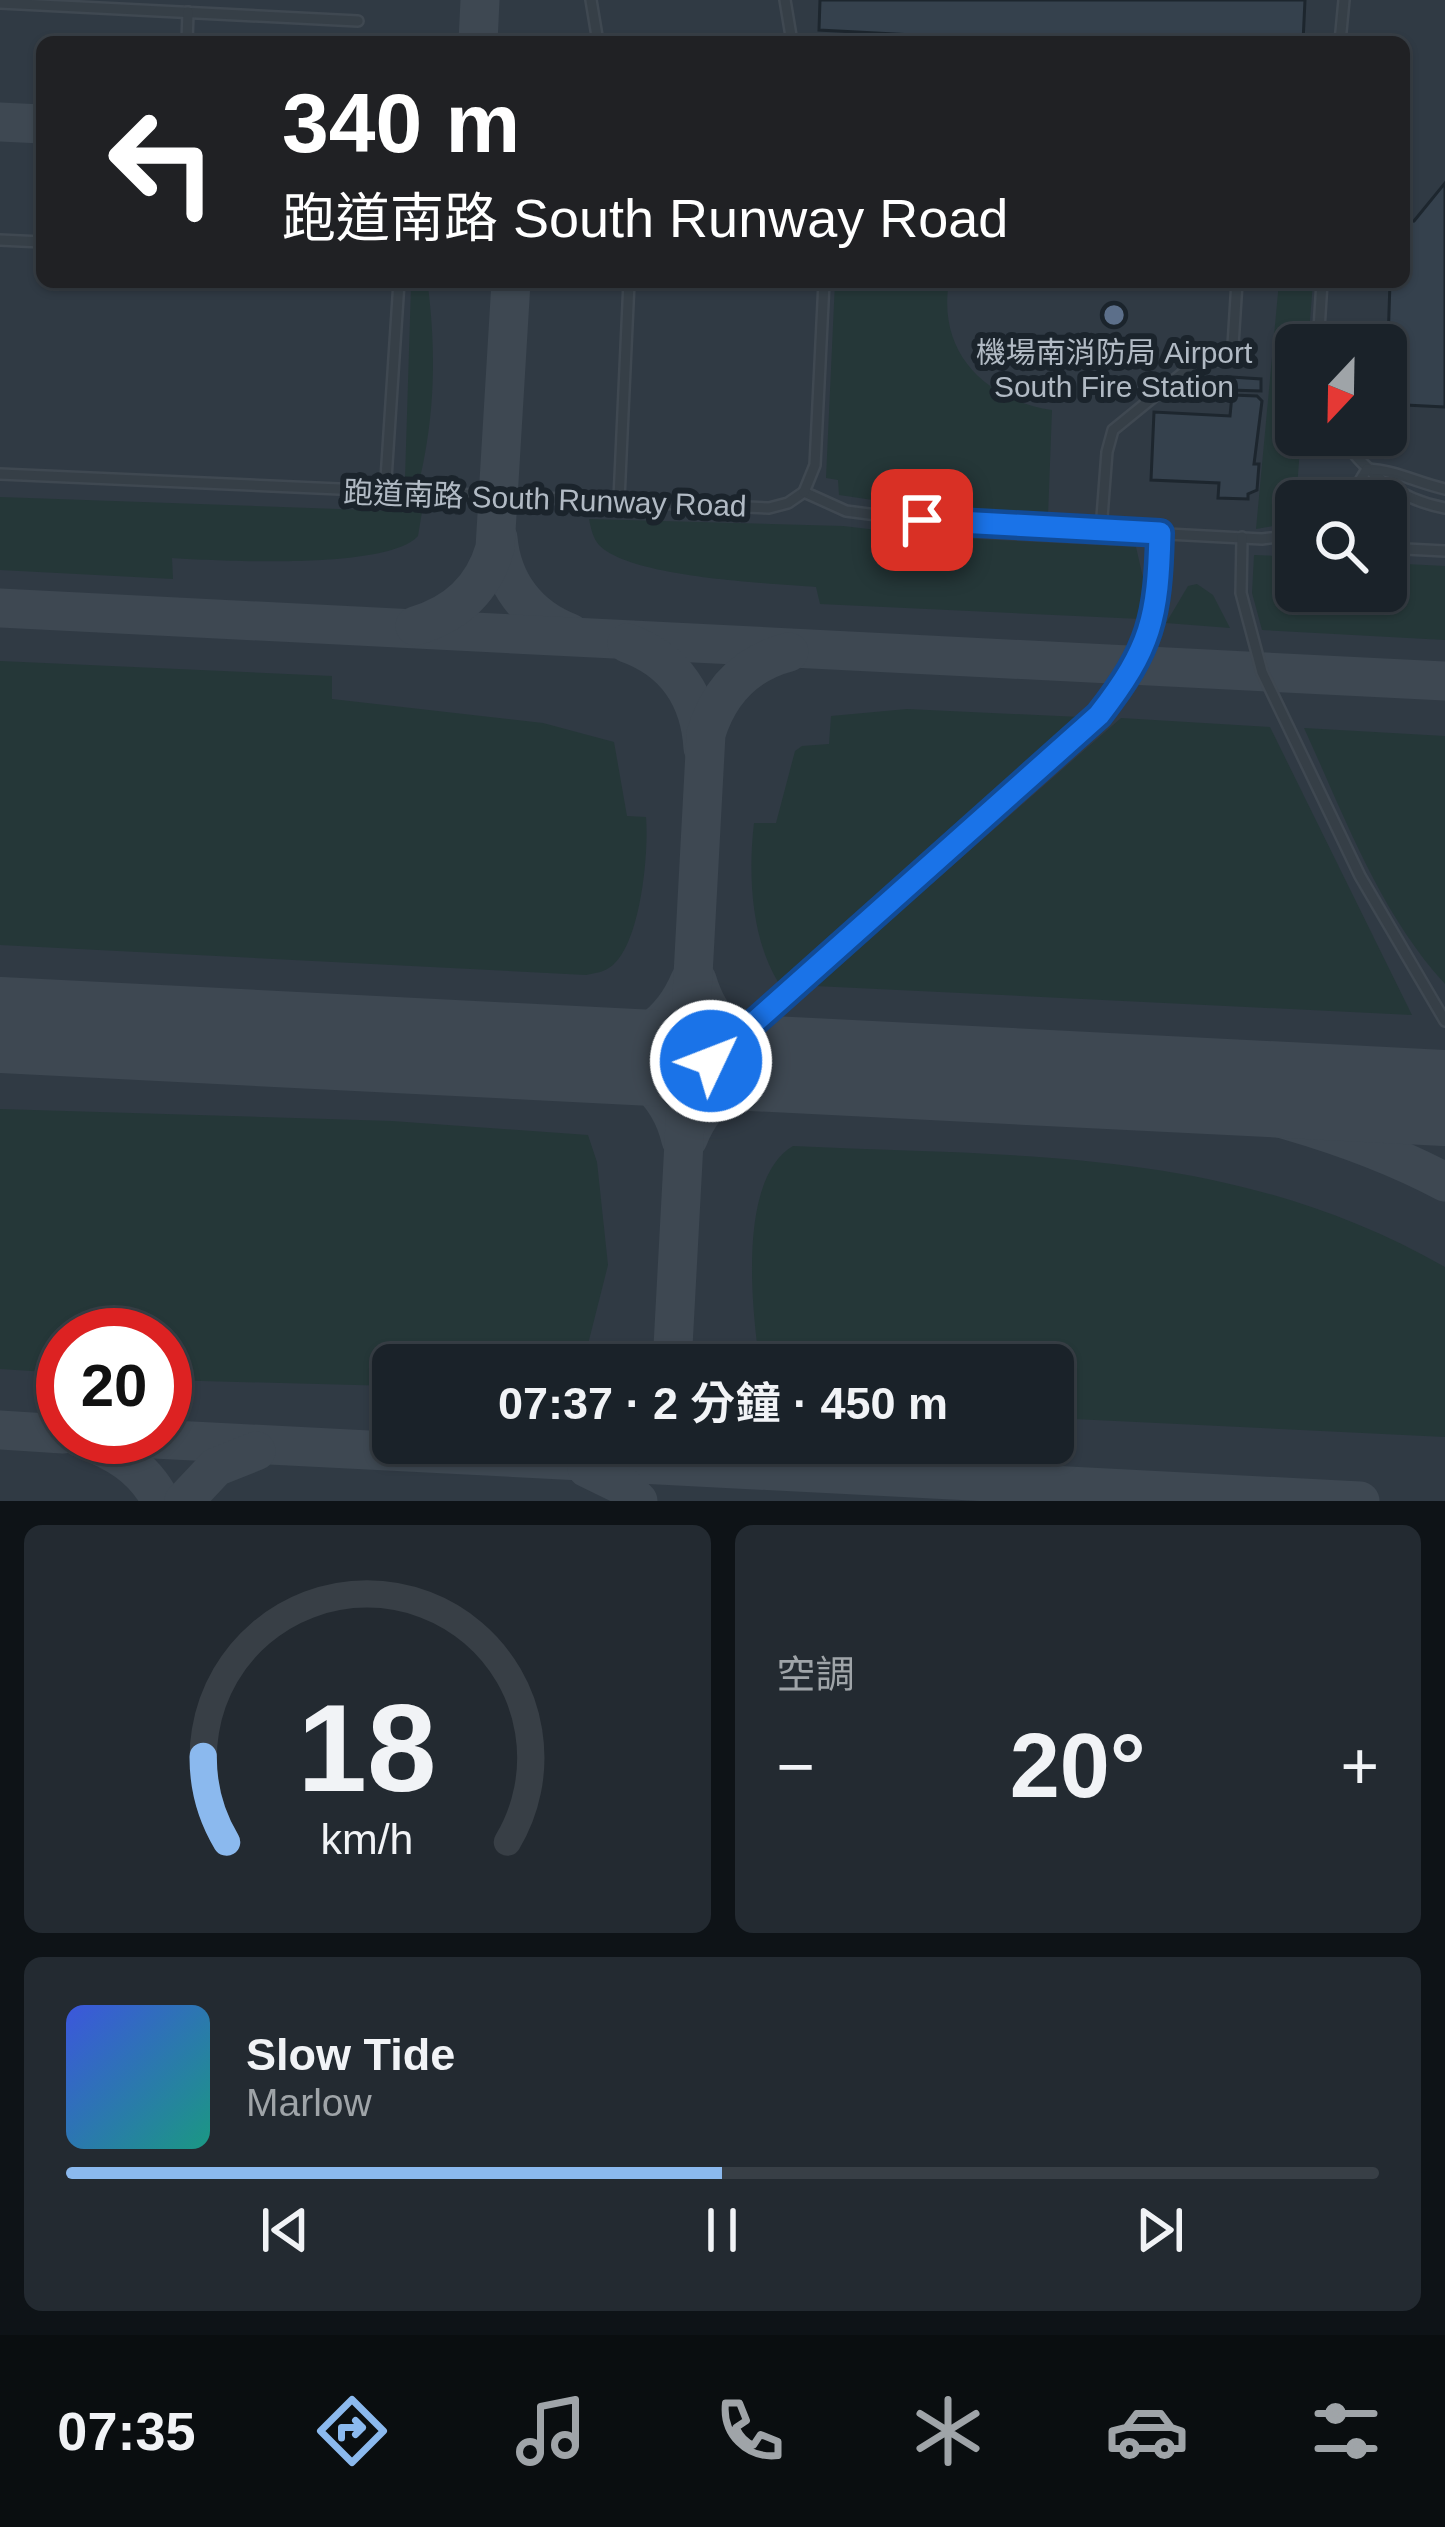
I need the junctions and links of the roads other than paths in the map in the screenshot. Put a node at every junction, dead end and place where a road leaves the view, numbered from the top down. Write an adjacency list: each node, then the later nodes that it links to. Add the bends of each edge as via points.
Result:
1 (591, 0): 8 (lane)
2 (785, 0): 9 (lane)
3 (1343, 0): 10 (lane)
4 (0, 3): 5 (lane)
5 (188, 12): 6 (lane); 7 (lane)
6 (358, 21)
7 (187, 36)
8 (597, 36)
9 (791, 36)
10 (1340, 36)
11 (0, 240): 12 (lane)
12 (36, 242)
13 (399, 288): 25 (lane)
14 (629, 288): 26 (lane)
15 (824, 288): 24 (lane, via 814,464)
16 (1237, 288): 28 (lane, via 1232,362 1199,360 1113,430)
17 (1322, 288): 18 (lane)
18 (1319, 324)
19 (1356, 456): 20 (lane)
20 (1367, 470): 22 (lane); 23 (lane); 27 (lane, via 1395,492)
21 (0, 474): 25 (lane, 跑道南路 South Runway Road)
22 (1361, 480)
23 (1445, 488)
24 (804, 492): 26 (lane, 跑道南路 South Runway Road, via 770,508); 28 (lane, via 846,511)
25 (385, 494): 26 (lane, 跑道南路 South Runway Road)
26 (619, 499)
27 (1445, 508)
28 (1102, 530): 29 (lane)
29 (1160, 533): 31 (lane); 35 (lane, via 1153,623 1137,666 1099,715)
30 (1275, 536): 31 (lane)
31 (1242, 538): 34 (lane, via 1241,593 1262,672 1360,876)
32 (1407, 549): 33 (lane)
33 (1445, 551)
34 (1445, 1021)
35 (711, 1061)

